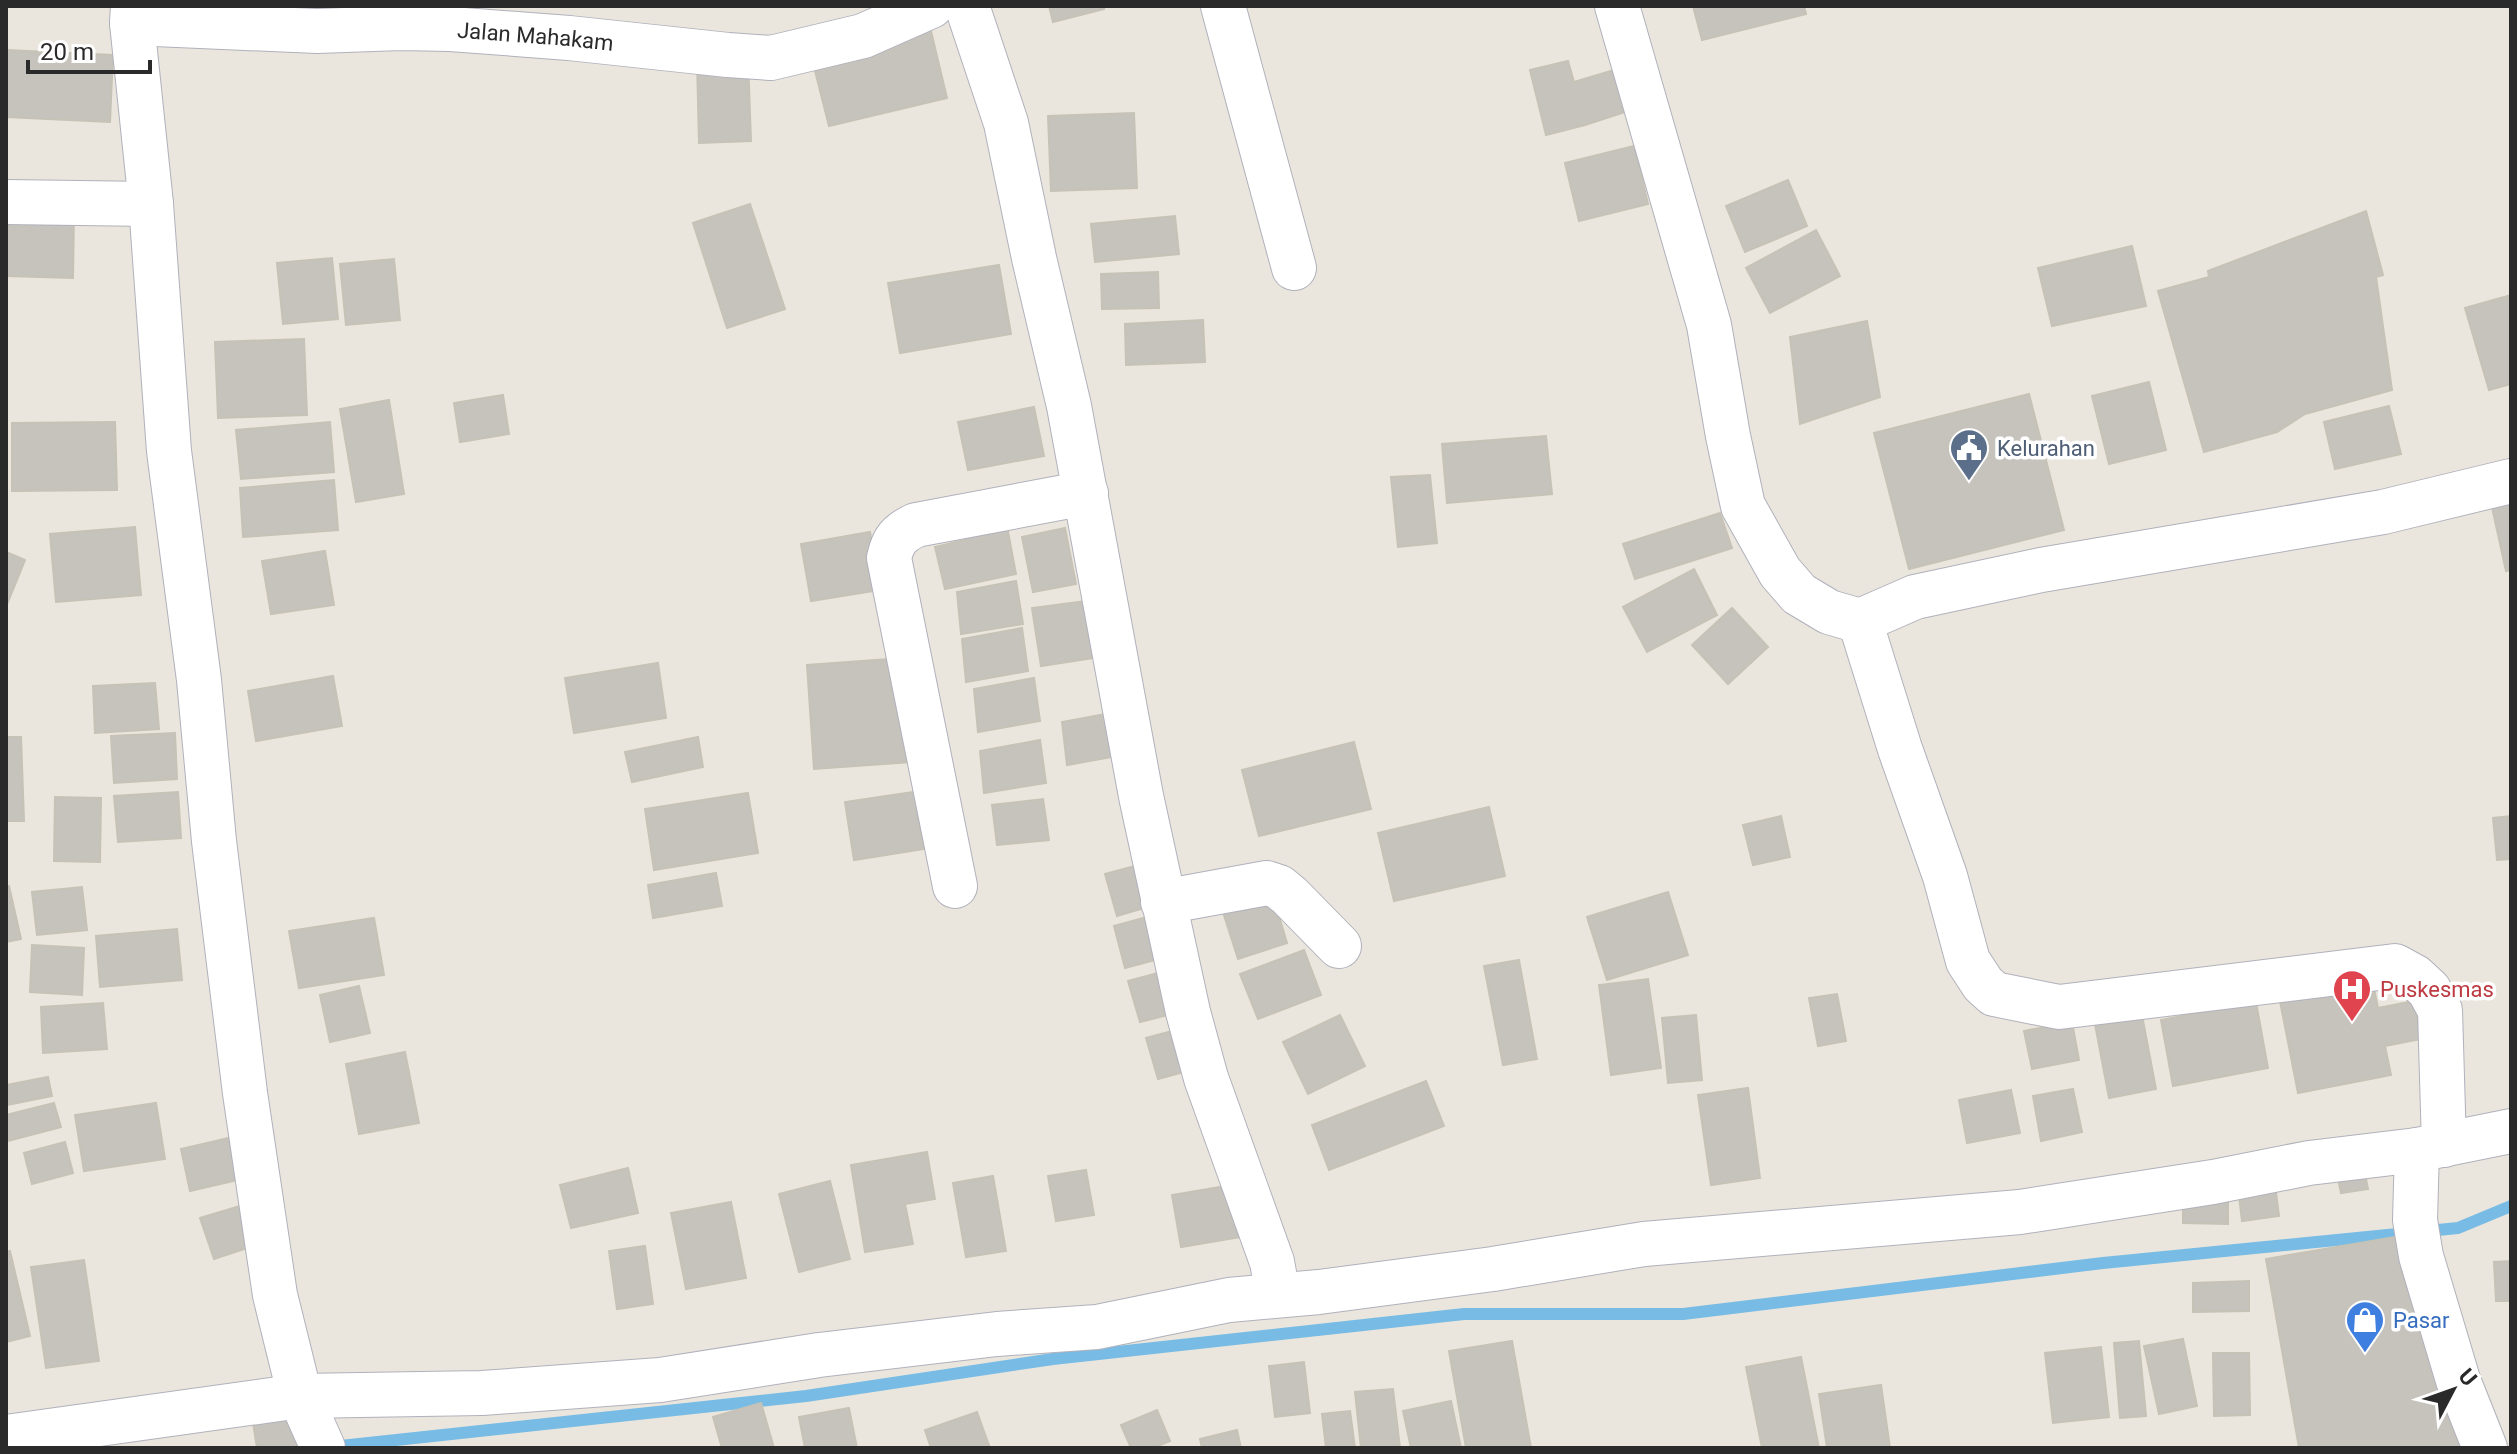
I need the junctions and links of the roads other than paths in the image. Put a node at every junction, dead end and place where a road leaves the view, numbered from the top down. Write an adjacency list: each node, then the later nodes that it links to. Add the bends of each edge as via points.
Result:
1 (931, 6): 5 (street, Jalan Mahakam, via 863,36 771,58 450,29 317,31)
2 (967, 6): 10 (street, via 1006,123)
3 (1223, 6): 8 (street)
4 (1617, 6): 11 (street, via 1709,325 1743,506 1780,572 1799,594 1829,612)
5 (133, 15): 7 (street)
6 (6, 202): 7 (street)
7 (151, 204): 18 (street, via 169,451 245,1093 275,1295)
8 (1294, 268)
9 (2511, 481): 11 (street, via 2383,512 1915,597)
10 (1086, 493): 12 (street, via 916,525 892,542 889,558); 13 (street)
11 (1860, 621): 16 (street, via 1968,961 1994,994 2059,1007 2395,966 2429,990 2440,1010)
12 (955, 886)
13 (1163, 902): 14 (street, via 1267,883 1290,896); 17 (street, via 1206,1078 1272,1262)
14 (1339, 946)
15 (2511, 1131): 16 (street)
16 (2430, 1148): 17 (street, via 2020,1212 1644,1244); 20 (street, via 2418,1238 2458,1380)
17 (1278, 1295): 18 (street, via 1097,1327 819,1355 660,1380 482,1393)
18 (312, 1422): 19 (street)
19 (6, 1437)
20 (2485, 1448)

